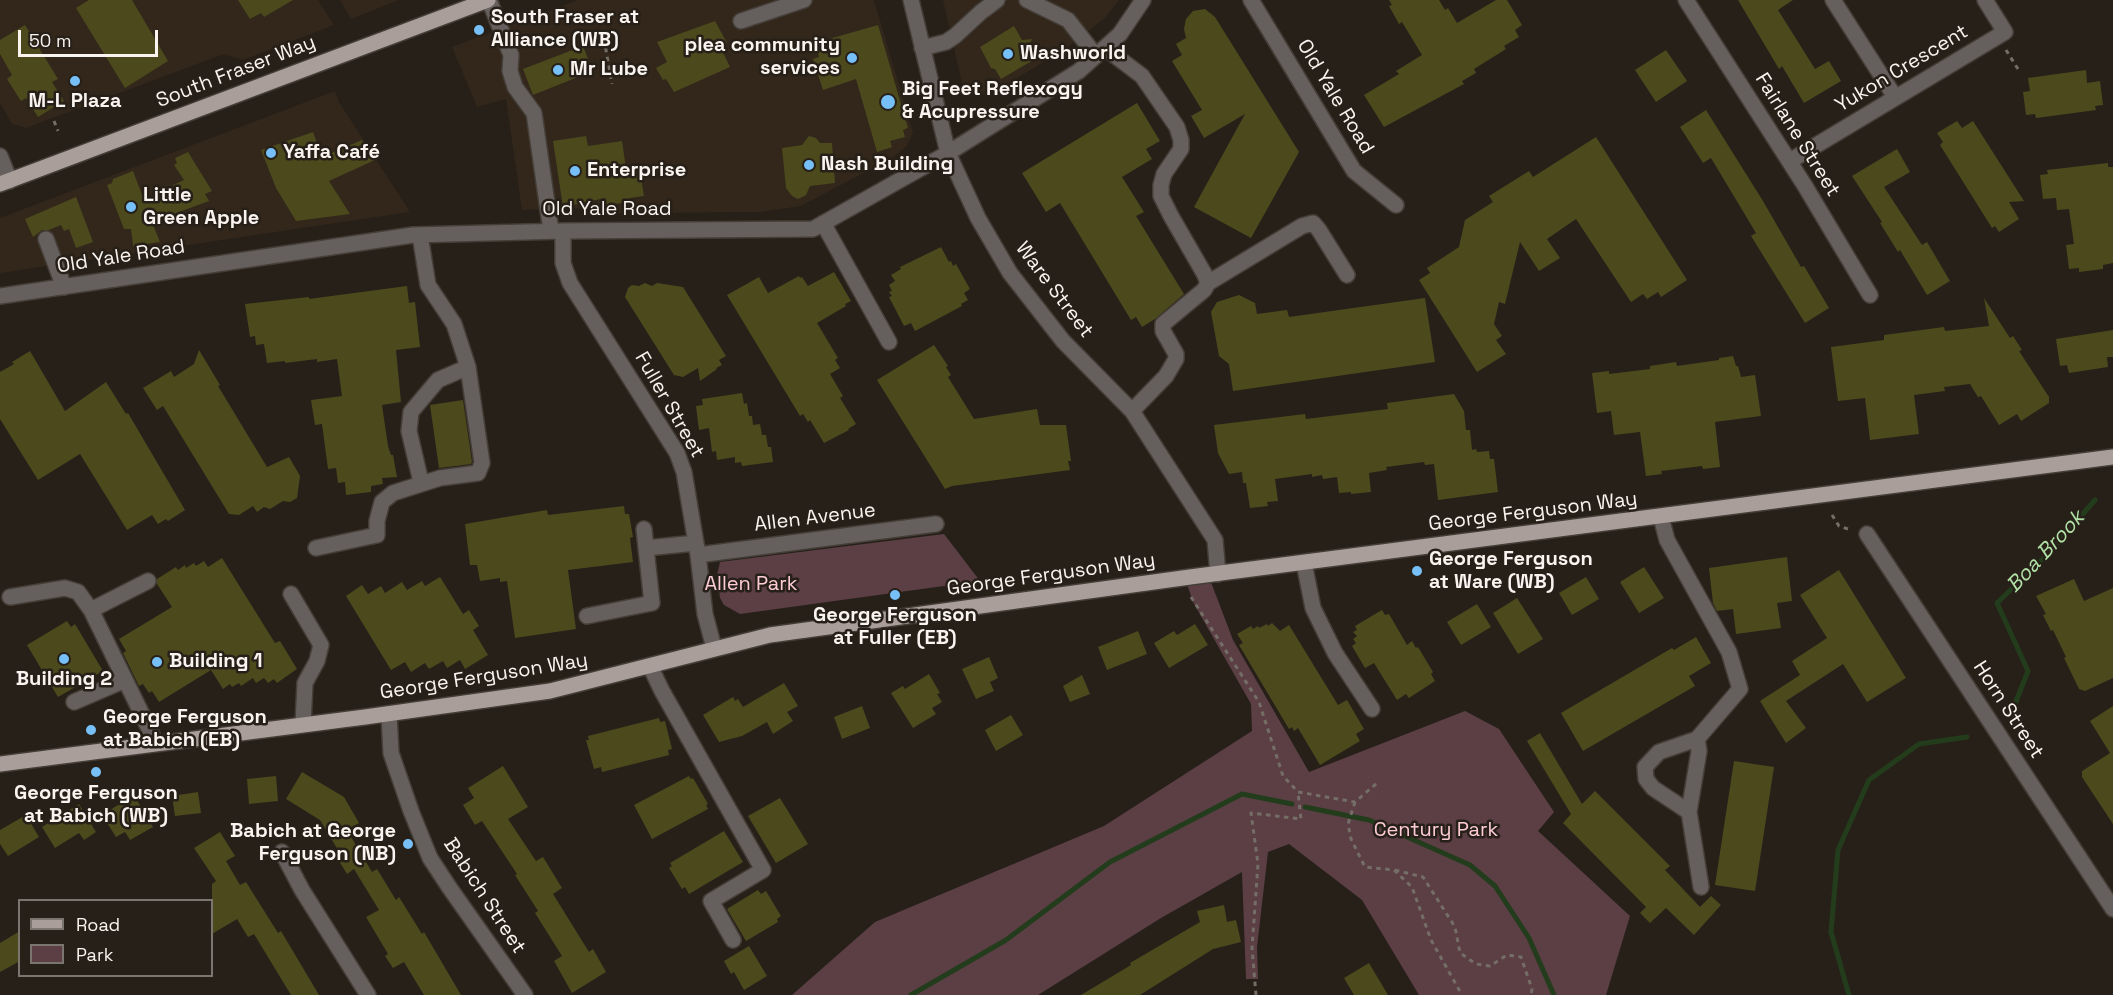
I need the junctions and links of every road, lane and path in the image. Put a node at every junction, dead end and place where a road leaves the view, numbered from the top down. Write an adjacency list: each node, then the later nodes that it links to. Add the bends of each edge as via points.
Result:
1 (488, 0): 24 (main road, South Fraser Way); 27 (street, Fuller Street, via 511,55 515,87 534,113)
2 (804, 0): 11 (street)
3 (911, 0): 14 (street, Ware Street)
4 (997, 0): 14 (street, via 946,42)
5 (1027, 0): 15 (street, via 1068,20)
6 (1143, 0): 15 (street, Old Yale Road, via 1120,34)
7 (1251, 0): 25 (street, Old Yale Road, via 1354,171)
8 (1686, 0): 23 (street, Fairlane Street)
9 (1833, 0): 18 (street)
10 (1985, 0): 12 (street, Yukon Crescent, via 2005,32)
11 (741, 21)
12 (1998, 36): 16 (path); 18 (street, Yukon Crescent)
13 (604, 39): 17 (path)
14 (922, 48): 21 (street, Ware Street)
15 (1100, 52): 21 (street, Old Yale Road, via 1079,71); 31 (street, via 1142,76 1177,127 1181,149 1164,174 1161,196)
16 (2018, 69)
17 (612, 84)
18 (1895, 98): 23 (street, Yukon Crescent)
19 (54, 121): 20 (path)
20 (58, 131)
21 (948, 153): 26 (street, Old Yale Road); 37 (street, Ware Street, via 978,218 1010,273 1063,341)
22 (0, 156): 24 (street)
23 (1790, 161): 33 (street, Fairlane Street)
24 (5, 183)
25 (1396, 205)
26 (823, 223): 27 (street, Old Yale Road, via 813,229 776,231); 35 (street)
27 (557, 231): 28 (street, Old Yale Road); 47 (street, Fuller Street, via 570,283 677,453)
28 (420, 235): 32 (street, Old Yale Road); 36 (street, via 428,285 454,324)
29 (46, 239): 32 (street)
30 (1347, 275): 31 (street, via 1313,223)
31 (1208, 283): 37 (street, via 1163,324 1176,359 1166,376)
32 (64, 287): 34 (street, Old Yale Road)
33 (1870, 295)
34 (0, 296)
35 (889, 342)
36 (468, 367): 39 (street, via 438,380 411,412 409,431); 39 (street, via 482,463 477,473)
37 (1132, 411): 49 (street, Ware Street, via 1215,540)
38 (2113, 457): 41 (main road, George Ferguson Way)
39 (421, 482): 45 (street, via 382,502 377,535)
40 (1832, 515): 44 (path, via 1839,526)
41 (1661, 517): 48 (main road, George Ferguson Way); 63 (street, via 1667,540 1729,652 1740,688)
42 (936, 524): 47 (street, Allen Avenue)
43 (644, 529): 46 (street)
44 (1867, 534): 73 (street, Horn Street)
45 (316, 548)
46 (646, 548): 47 (street, Allen Avenue); 55 (street, via 652,603)
47 (697, 549): 56 (street, Fuller Street, via 705,615)
48 (1304, 563): 49 (main road, George Ferguson Way); 60 (street, via 1313,608 1335,653)
49 (1218, 574): 56 (main road, George Ferguson Way, via 790,632)
50 (148, 581): 54 (street)
51 (291, 594): 62 (street, via 321,645 305,683)
52 (10, 597): 54 (street, via 65,588 78,592)
53 (1191, 597): 67 (path, via 1259,702 1283,776)
54 (91, 610): 58 (street)
55 (587, 615)
56 (714, 648): 57 (main road, George Ferguson Way)
57 (650, 666): 61 (main road, George Ferguson Way, via 550,691); 74 (street, via 763,870 711,901)
58 (125, 680): 59 (street); 64 (street)
59 (74, 702)
60 (1372, 709)
61 (389, 714): 62 (main road, George Ferguson Way); 76 (street, Babich Street, via 391,753 430,858)
62 (303, 724): 64 (main road, George Ferguson Way)
63 (1696, 739): 69 (street, via 1699,751); 69 (street, via 1659,752 1645,767 1646,779 1653,788)
64 (156, 743): 65 (main road, George Ferguson Way)
65 (0, 764)
66 (1377, 783): 68 (path)
67 (1298, 792): 68 (path); 77 (path, via 1301,819 1251,813 1258,864 1252,948)
68 (1355, 802): 71 (path, via 1348,824 1365,867)
69 (1689, 812): 72 (street)
70 (282, 852): 75 (street)
71 (1394, 870): 78 (path, via 1412,886 1431,940); 79 (path, via 1423,877 1455,927 1460,953 1476,964 1490,966 1507,955 1521,957)
72 (1701, 887)
73 (2113, 909)
74 (733, 940)
75 (368, 995)
76 (525, 995)
77 (1256, 995)
78 (1462, 995)
79 (1531, 995)

